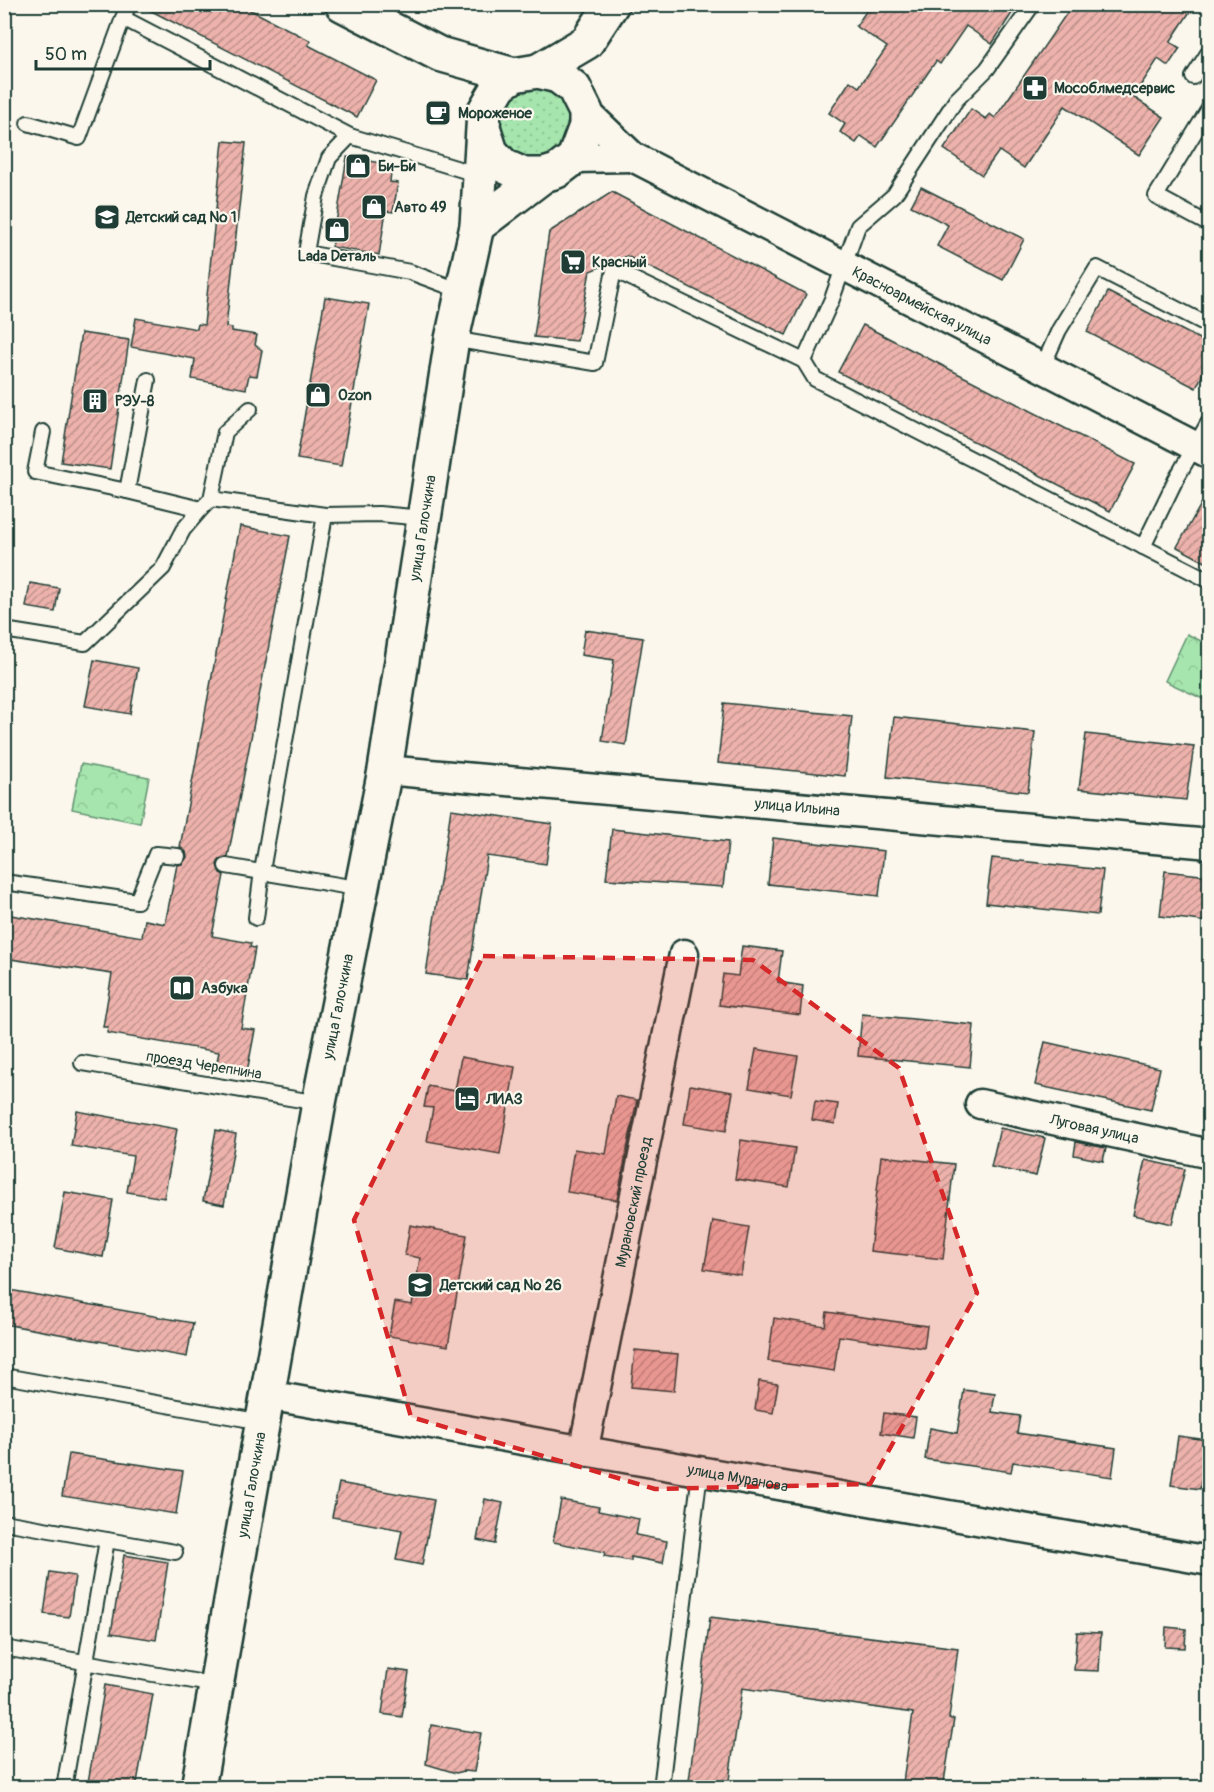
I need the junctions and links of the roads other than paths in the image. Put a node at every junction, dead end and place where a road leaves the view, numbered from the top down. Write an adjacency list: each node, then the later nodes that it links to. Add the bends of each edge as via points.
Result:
1 (129, 4): 5 (lane)
2 (342, 4): 8 (street)
3 (612, 4): 6 (street)
4 (1033, 4): 22 (lane, via 987,69 956,100 894,195 858,226)
5 (123, 18): 14 (lane, via 80,138); 15 (lane)
6 (587, 42): 9 (street); 11 (street)
7 (1209, 50): 10 (lane)
8 (439, 54): 9 (street); 13 (street)
9 (526, 73): 11 (street, via 558,76 574,88); 13 (street, via 500,85)
10 (1192, 77)
11 (584, 105): 16 (street); 17 (street, via 586,126)
12 (1209, 107): 20 (lane, via 1156,196)
13 (484, 121): 18 (street, улица Галочкина); 19 (street, via 491,152 504,166 524,175)
14 (28, 123)
15 (350, 136): 18 (lane); 23 (lane, via 329,158 316,195 306,253 410,272)
16 (633, 157): 17 (street); 22 (street, Красноармейская улица)
17 (574, 158): 19 (street)
18 (479, 175): 21 (street, улица Галочкина)
19 (544, 175): 21 (street)
20 (1209, 225)
21 (477, 226): 23 (street, улица Галочкина)
22 (844, 267): 26 (lane); 27 (street, Красноармейская улица)
23 (461, 291): 25 (street, улица Галочкина)
24 (1209, 326): 27 (lane, via 1097,268 1059,330)
25 (452, 339): 26 (lane, via 595,363 614,270); 36 (street, улица Галочкина)
26 (804, 362): 37 (lane, via 815,379)
27 (1042, 368): 32 (street, Красноармейская улица)
28 (148, 380): 33 (lane)
29 (250, 409): 34 (lane, via 225,432)
30 (1209, 420): 32 (lane)
31 (43, 432): 33 (lane, via 35,472)
32 (1202, 450): 37 (lane, via 1176,479)
33 (127, 490): 34 (lane)
34 (206, 504): 35 (lane); 39 (lane, via 183,530 163,568 85,643)
35 (325, 515): 36 (lane); 44 (lane)
36 (424, 518): 40 (street, улица Галочкина)
37 (1143, 547): 38 (lane)
38 (1209, 581)
39 (4, 630)
40 (385, 770): 41 (street, улица Ильина); 46 (street, улица Галочкина)
41 (1209, 844)
42 (178, 856): 45 (lane, via 156,854 137,901)
43 (226, 867): 44 (lane)
44 (262, 871): 46 (lane); 47 (lane)
45 (4, 882)
46 (362, 889): 50 (street, улица Галочкина)
47 (256, 918)
48 (684, 954): 55 (street, Мурановский проезд)
49 (82, 1062): 50 (lane, проезд Черепнина)
50 (319, 1103): 54 (street, улица Галочкина)
51 (980, 1104): 52 (street, Луговая улица)
52 (1209, 1154)
53 (4, 1376): 54 (lane)
54 (265, 1409): 55 (street, улица Муранова); 63 (street, улица Галочкина)
55 (584, 1452): 56 (street, улица Муранова)
56 (700, 1472): 60 (street, улица Муранова); 66 (lane)
57 (4, 1522): 58 (lane)
58 (107, 1540): 59 (lane); 62 (lane)
59 (175, 1552)
60 (1209, 1561)
61 (4, 1648): 62 (lane)
62 (86, 1662): 63 (lane); 64 (lane)
63 (216, 1685): 65 (street, улица Галочкина)
64 (64, 1788)
65 (198, 1788)
66 (661, 1788)

